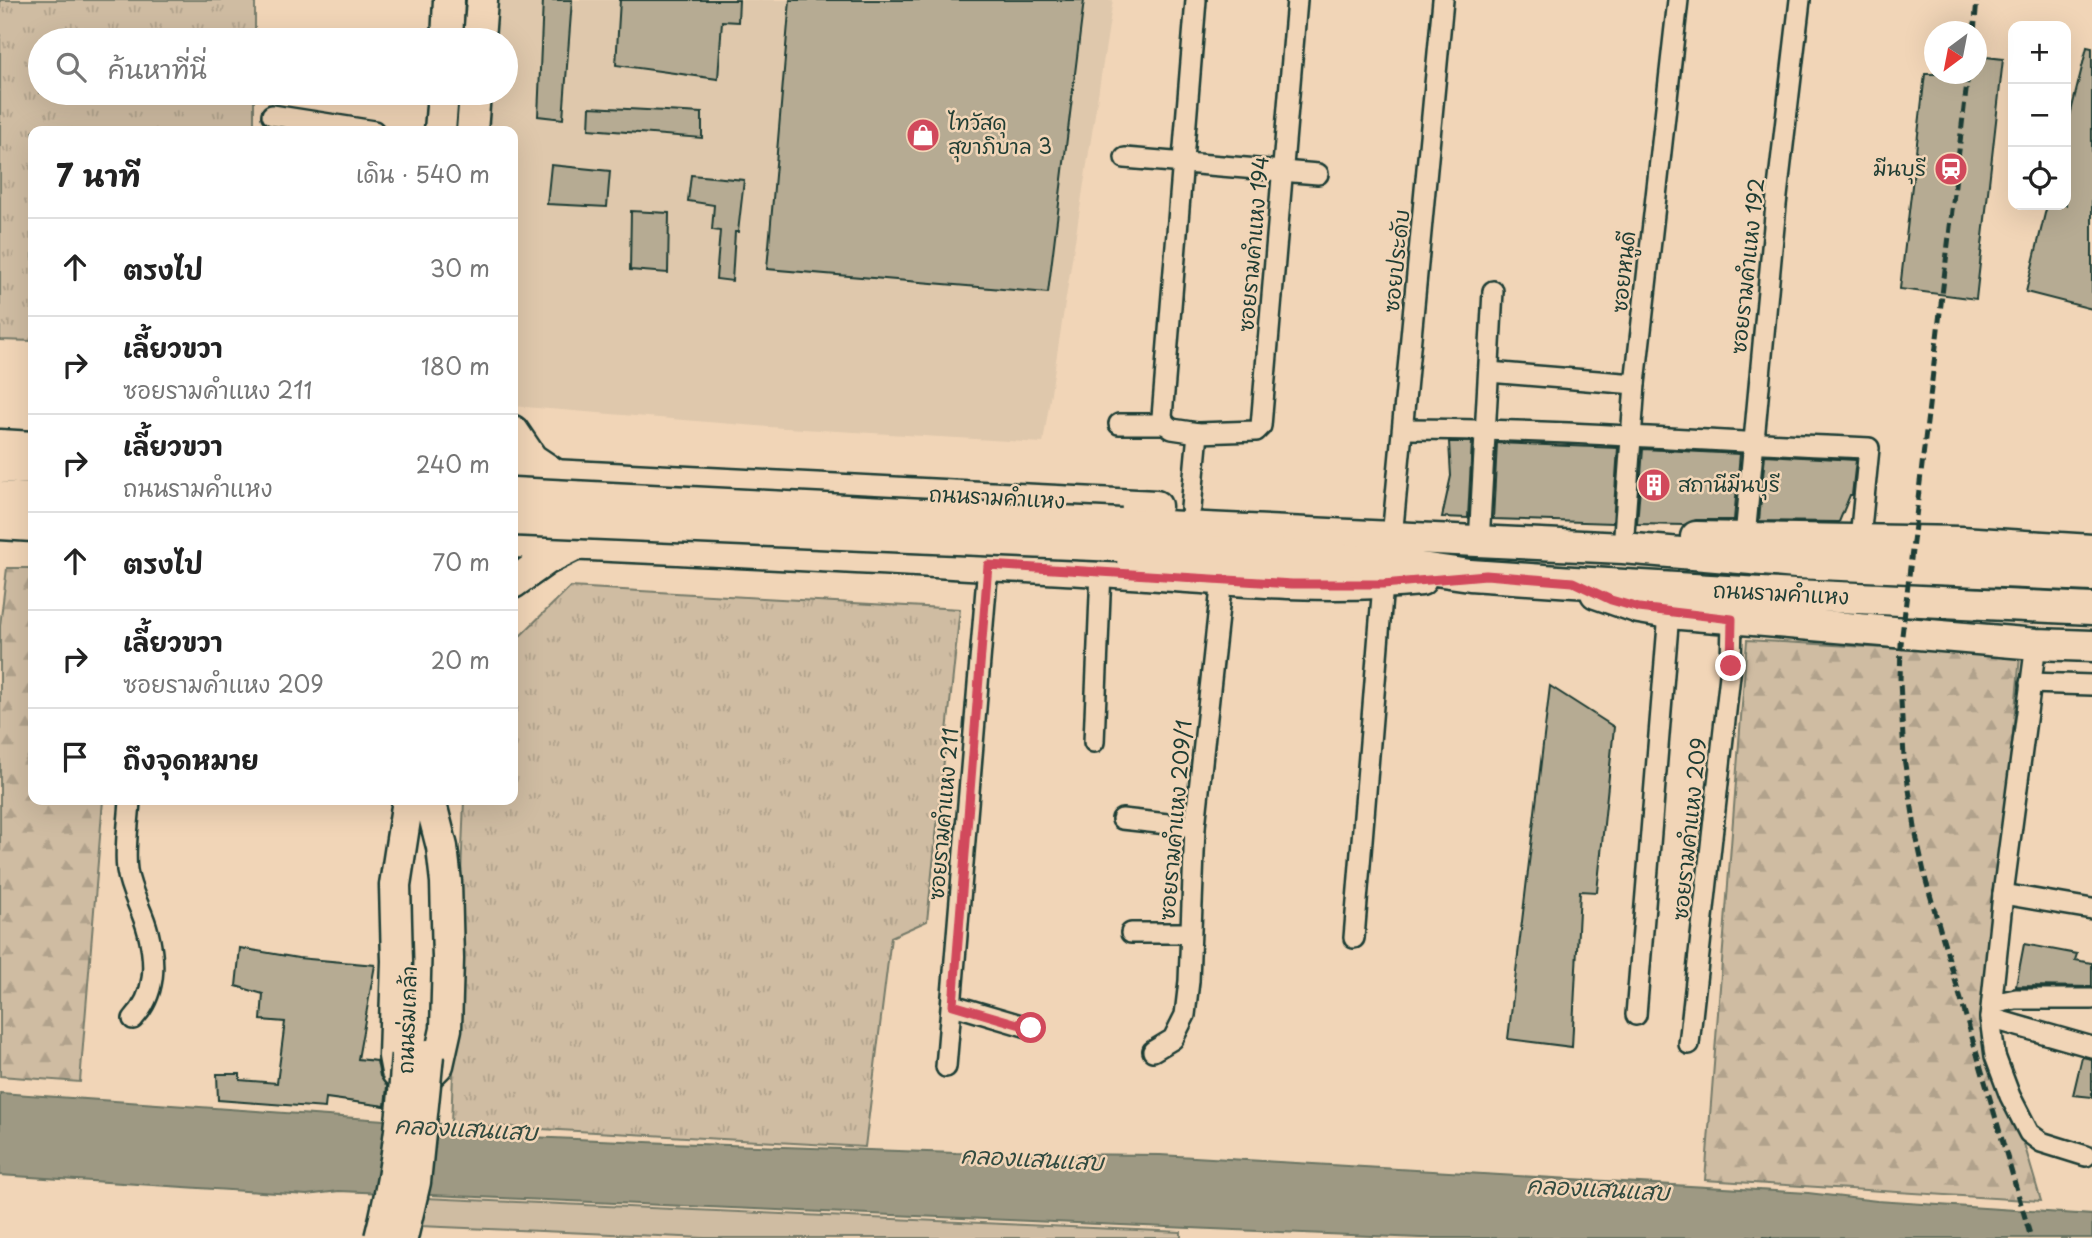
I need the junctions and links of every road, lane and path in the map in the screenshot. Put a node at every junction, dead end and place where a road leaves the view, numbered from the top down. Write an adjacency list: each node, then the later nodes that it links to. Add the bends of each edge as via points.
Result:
1 (449, 0): 8 (main road)
2 (482, 0): 9 (main road)
3 (1196, 0): 17 (street)
4 (1297, 0): 18 (street, ซอยรามคำแหง 194)
5 (1443, 0): 25 (street, ซอยประดับ)
6 (1678, 0): 22 (street, ซอยหนูดี)
7 (1800, 0): 30 (street, ซอยรามคำแหง 192)
8 (448, 28)
9 (480, 28)
10 (442, 105): 14 (main road)
11 (474, 105): 15 (main road)
12 (272, 115): 13 (street)
13 (342, 126)
14 (440, 126)
15 (472, 126)
16 (1125, 158): 17 (street)
17 (1183, 163): 18 (street); 24 (street, via 1162,417)
18 (1282, 171): 19 (street); 27 (street, ซอยรามคำแหง 194, via 1261,426 1256,431)
19 (1318, 174)
20 (1493, 291): 21 (street)
21 (1489, 372): 22 (street); 26 (street)
22 (1635, 384): 28 (street, ซอยหนูดี)
23 (1119, 424): 24 (street, ซอยรามคำแหง 194)
24 (1165, 425): 27 (street, ซอยรามคำแหง 194)
25 (1403, 429): 26 (street); 45 (street, ซอยประดับ)
26 (1486, 429): 28 (street); 50 (street)
27 (1198, 433): 41 (street)
28 (1632, 435): 30 (street); 52 (street, ซอยหนูดี)
29 (518, 438): 36 (main road, via 533,459)
30 (1754, 443): 47 (street, ซอยรามคำแหง 192); 48 (street, via 1869,448)
31 (0, 446): 32 (main road)
32 (28, 447)
33 (0, 467): 34 (main road)
34 (28, 469)
35 (518, 473): 36 (main road, ถนนรามคำแหง)
36 (556, 475): 37 (main road, ถนนรามคำแหง)
37 (609, 478): 41 (main road, ถนนรามคำแหง); 51 (main road, via 529,499 518,516 531,531)
38 (518, 493): 46 (main road, ถนนรามคำแหง, bridge)
39 (0, 498): 40 (main road)
40 (28, 499)
41 (1191, 508): 45 (main road, ถนนรามคำแหง, via 1337,518)
42 (518, 520): 46 (main road, ถนนรามคำแหง, bridge)
43 (0, 524): 44 (main road)
44 (28, 526)
45 (1394, 527): 50 (main road, ถนนรามคำแหง)
46 (1120, 535): 50 (main road, ถนนรามคำแหง); 56 (main road, ถนนรามคำแหง)
47 (1745, 537): 48 (main road); 52 (main road, via 1690,537)
48 (1860, 539): 53 (main road)
49 (518, 542): 51 (main road, ถนนรามคำแหง)
50 (1479, 543): 52 (main road, ถนนรามคำแหง)
51 (588, 545): 54 (main road, ถนนรามคำแหง); 58 (main road, via 547,559)
52 (1623, 548): 57 (main road, ถนนรามคำแหง, via 1796,562)
53 (2092, 550)
54 (988, 565): 55 (main road, ถนนรามคำแหง); 83 (street, ซอยรามคำแหง 211)
55 (1101, 571): 59 (main road, ถนนรามคำแหง); 69 (street)
56 (1470, 575): 60 (main road, ถนนรามคำแหง); 61 (main road, ถนนรามคำแหง)
57 (2092, 576)
58 (518, 579)
59 (1222, 579): 61 (main road, ถนนรามคำแหง); 76 (street, ซอยรามคำแหง 209/1)
60 (1573, 582): 62 (main road, ถนนรามคำแหง); 63 (main road, via 1611,600)
61 (1383, 584): 81 (street)
62 (2092, 609)
63 (1669, 613): 64 (main road); 85 (street)
64 (1732, 619): 65 (main road); 88 (street, ซอยรามคำแหง 209, via 1731,666)
65 (2036, 644): 66 (main road); 67 (street)
66 (2092, 646)
67 (2030, 682): 68 (street); 77 (street)
68 (2092, 685)
69 (1094, 742)
70 (130, 805): 86 (street, via 126,867 148,933 153,982)
71 (408, 805): 74 (main road, via 395,885 394,1056 397,1072 415,1080 438,1065 446,1029 446,882)
72 (409, 805): 91 (main road, ถนนร่มเกล้า)
73 (430, 805): 91 (main road, ถนนร่มเกล้า, via 431,966)
74 (431, 805)
75 (1122, 819): 76 (street)
76 (1195, 827): 80 (street, ซอยรามคำแหง 209/1)
77 (2003, 894): 78 (street); 84 (street)
78 (2092, 909)
79 (1131, 933): 80 (street)
80 (1190, 933): 90 (street, ซอยรามคำแหง 209/1, via 1185,1015 1173,1038)
81 (1354, 938)
82 (2092, 999): 84 (street, via 2016,999)
83 (953, 1005): 87 (street); 92 (street, ซอยรามคำแหง 211)
84 (1991, 1011): 89 (street); 93 (street, via 1995,1056 2029,1133 2041,1142)
85 (1636, 1015)
86 (133, 1019)
87 (1031, 1028)
88 (1689, 1044)
89 (2092, 1047)
90 (1153, 1051)
91 (418, 1055): 94 (main road, ถนนร่มเกล้า, bridge, via 404,1096); 95 (main road, ถนนร่มเกล้า, bridge, via 417,1168)
92 (946, 1067)
93 (2087, 1156)
94 (380, 1238)
95 (402, 1238)

